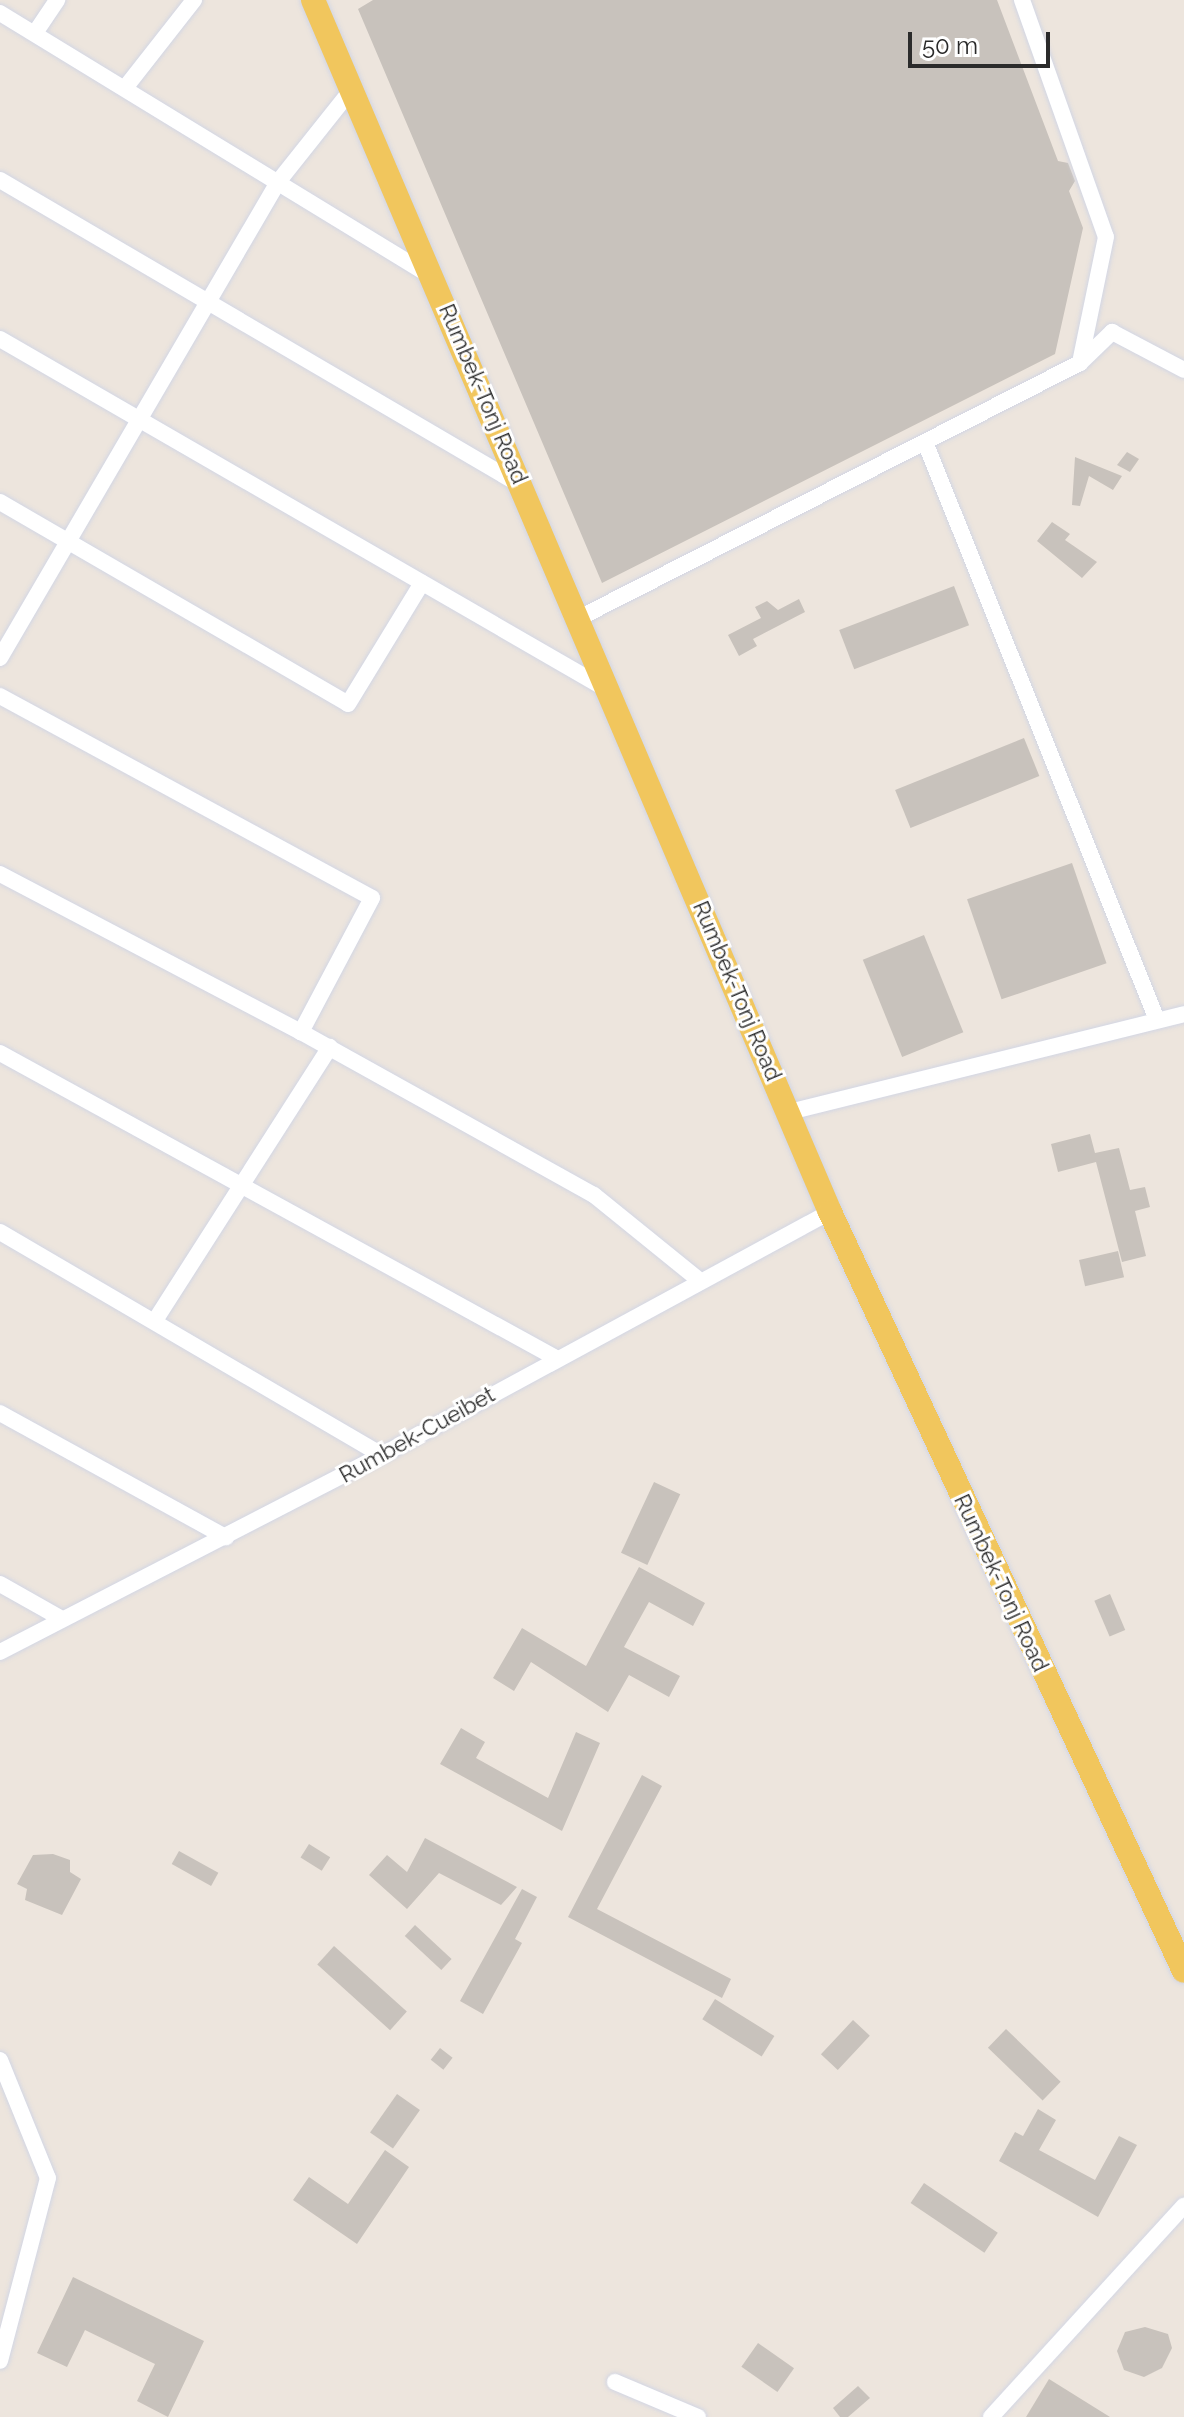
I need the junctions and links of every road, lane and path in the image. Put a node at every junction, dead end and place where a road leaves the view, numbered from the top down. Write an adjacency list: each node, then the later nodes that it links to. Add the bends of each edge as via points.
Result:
1 (57, 0): 6 (street)
2 (194, 0): 7 (street)
3 (314, 0): 8 (main road, Rumbek-Tonj Road)
4 (1022, 0): 14 (street, via 1106,237)
5 (0, 13): 6 (street)
6 (35, 33): 7 (street)
7 (125, 88): 10 (street)
8 (352, 89): 10 (street); 11 (main road, Rumbek-Tonj Road)
9 (0, 180): 12 (street)
10 (278, 182): 11 (street); 12 (street)
11 (433, 278): 18 (main road, Rumbek-Tonj Road)
12 (205, 302): 16 (street); 18 (street)
13 (0, 339): 16 (street)
14 (1080, 363): 15 (street, via 1112,332); 17 (street)
15 (1184, 370)
16 (140, 420): 20 (street); 21 (street)
17 (925, 442): 22 (street); 28 (street)
18 (523, 487): 22 (main road, Rumbek-Tonj Road)
19 (0, 502): 20 (street)
20 (69, 541): 21 (street, via 348,704); 23 (street)
21 (422, 583): 24 (street)
22 (579, 618): 24 (main road, Rumbek-Tonj Road)
23 (0, 658)
24 (610, 691): 32 (main road, Rumbek-Tonj Road)
25 (0, 696): 29 (street, via 372,898)
26 (0, 874): 29 (street)
27 (1184, 1014): 28 (street)
28 (1157, 1020): 32 (street)
29 (301, 1032): 30 (street)
30 (330, 1047): 33 (street); 36 (street, via 594,1195)
31 (0, 1053): 33 (street)
32 (789, 1112): 34 (main road, Rumbek-Tonj Road)
33 (239, 1185): 37 (street); 38 (street)
34 (830, 1212): 36 (street, Rumbek-Cueibet); 45 (main road, Rumbek-Tonj Road)
35 (0, 1232): 37 (street)
36 (699, 1280): 38 (street, Rumbek-Cueibet)
37 (156, 1319): 40 (street)
38 (556, 1358): 40 (street, Rumbek-Cueibet)
39 (0, 1413): 41 (street)
40 (382, 1455): 41 (street, Rumbek-Cueibet)
41 (226, 1537): 43 (street, Rumbek-Cueibet)
42 (0, 1584): 43 (street)
43 (62, 1619): 44 (street, Rumbek-Cueibet)
44 (0, 1652)
45 (1184, 1971)
46 (0, 2060): 48 (street, via 48,2178)
47 (1184, 2206): 53 (street)
48 (17, 2297): 49 (street); 50 (street)
49 (0, 2305)
50 (0, 2361)
51 (615, 2382): 52 (street)
52 (698, 2417)
53 (991, 2417)

